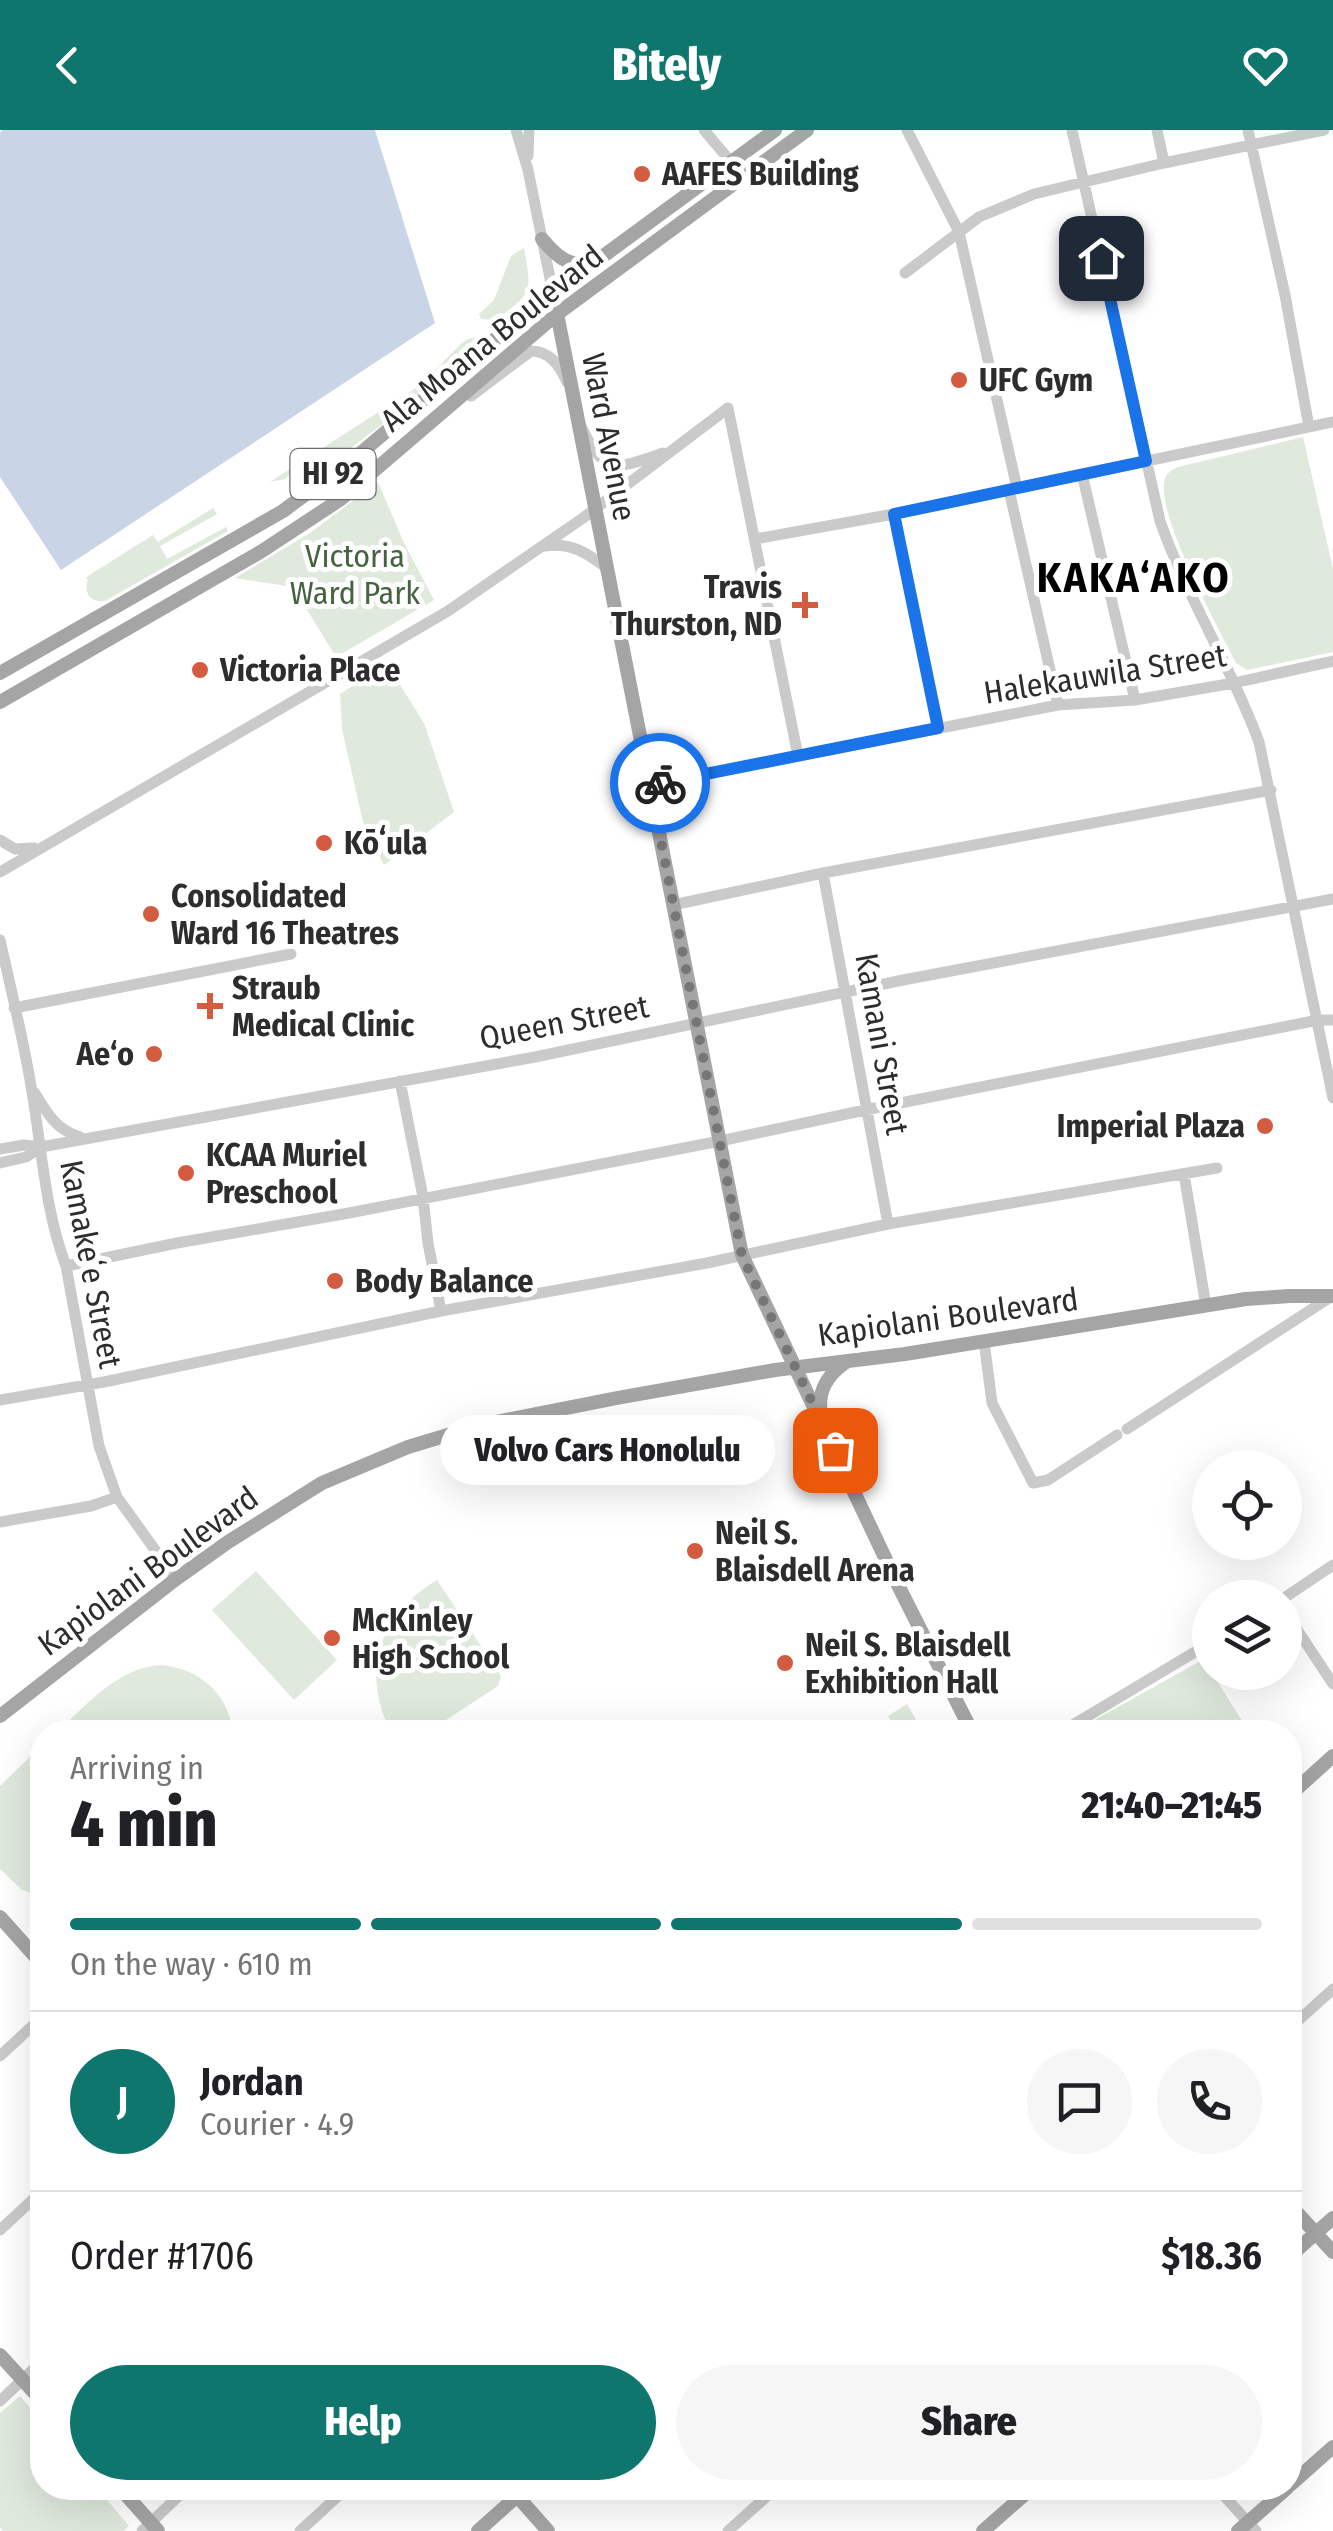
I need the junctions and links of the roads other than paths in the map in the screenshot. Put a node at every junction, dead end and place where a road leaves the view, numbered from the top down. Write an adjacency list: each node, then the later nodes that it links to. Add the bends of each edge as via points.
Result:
1 (516, 130): 14 (street, Ward Avenue)
2 (529, 130): 14 (street, Ward Avenue)
3 (704, 130): 12 (street)
4 (775, 130): 12 (main road, Ala Moana Boulevard / HI 92)
5 (807, 130): 21 (main road, Ala Moana Boulevard / HI 92)
6 (907, 130): 16 (street)
7 (1072, 130): 15 (street)
8 (1157, 130): 13 (street)
9 (1248, 130): 11 (street)
10 (1324, 130): 11 (street)
11 (1251, 145): 13 (street); 24 (street)
12 (731, 162): 18 (main road, Ala Moana Boulevard / HI 92)
13 (1164, 163): 15 (street)
14 (528, 170): 17 (street, Ward Avenue)
15 (1084, 183): 16 (street, via 1017,200); 27 (street)
16 (959, 232): 19 (street); 29 (street)
17 (542, 240): 18 (main road, via 569,264); 20 (street, Ward Avenue)
18 (590, 266): 20 (main road, Ala Moana Boulevard / HI 92)
19 (904, 274)
20 (552, 292): 21 (main road, Ward Avenue); 36 (main road, Ala Moana Boulevard / HI 92, via 283,511)
21 (557, 314): 22 (main road, Ward Avenue); 25 (main road, Ala Moana Boulevard / HI 92)
22 (575, 407): 25 (street, via 558,365 544,352 531,351); 26 (street, via 590,444 614,466); 30 (main road, Ward Avenue)
23 (1333, 422): 24 (street)
24 (1308, 428): 27 (street)
25 (421, 431): 39 (main road, Ala Moana Boulevard / HI 92, via 340,499 262,551)
26 (676, 448): 30 (street); 32 (street, via 728,408)
27 (1146, 461): 28 (street); 37 (street, via 1176,568)
28 (1082, 474): 29 (street); 38 (street)
29 (1013, 489): 31 (street); 40 (street)
30 (595, 509): 33 (street); 34 (main road, Ward Avenue)
31 (894, 514): 32 (street); 41 (street)
32 (754, 539): 42 (street)
33 (541, 547): 34 (street, via 579,549); 46 (street, via 417,630)
34 (607, 568): 43 (main road, Ward Avenue)
35 (1333, 662): 37 (street, Halekauwila Street)
36 (0, 672)
37 (1234, 682): 38 (street, Halekauwila Street); 44 (street)
38 (1135, 700): 40 (street, Halekauwila Street)
39 (0, 702)
40 (1058, 705): 41 (street, Halekauwila Street)
41 (938, 728): 42 (street, Halekauwila Street)
42 (798, 756): 43 (street, Halekauwila Street)
43 (650, 785): 50 (main road, Ward Avenue)
44 (1271, 790): 48 (street); 51 (street)
45 (0, 840): 46 (street, via 15,849)
46 (44, 846): 47 (street)
47 (0, 872)
48 (822, 873): 50 (street); 54 (street, Kamani Street)
49 (1333, 900): 51 (street, Queen Street)
50 (673, 905): 58 (main road, Ward Avenue)
51 (1293, 908): 54 (street, Queen Street); 56 (street)
52 (0, 940): 55 (street, Kamakeʻe Street)
53 (291, 954): 55 (street)
54 (844, 994): 58 (street, Queen Street); 62 (street, Kamani Street)
55 (14, 1008): 60 (street, Kamakeʻe Street)
56 (1318, 1020): 57 (street); 61 (street); 62 (street)
57 (1333, 1020)
58 (696, 1024): 59 (street, Queen Street); 64 (main road, Ward Avenue)
59 (400, 1081): 63 (street, Queen Street); 70 (street)
60 (32, 1088): 63 (street, via 55,1124); 65 (street, Kamakeʻe Street)
61 (1333, 1098)
62 (865, 1110): 64 (street); 71 (street, Kamani Street)
63 (84, 1138): 65 (street, Queen Street)
64 (720, 1141): 70 (street); 72 (main road, Ward Avenue)
65 (41, 1147): 66 (street, Queen Street); 67 (street, Queen Street); 73 (street, Kamakeʻe Street)
66 (0, 1149)
67 (0, 1163)
68 (1217, 1168): 69 (street)
69 (1184, 1174): 71 (street); 75 (street)
70 (423, 1197): 73 (street); 76 (street)
71 (888, 1224): 72 (street)
72 (742, 1256): 76 (street); 79 (main road, Ward Avenue)
73 (66, 1266): 80 (street, Kamakeʻe Street)
74 (1333, 1296): 75 (main road, Kapiolani Boulevard); 77 (street, via 1048,1480 1033,1483 992,1403)
75 (1206, 1306): 77 (main road, Kapiolani Boulevard)
76 (442, 1311): 80 (street)
77 (984, 1341): 78 (main road, Kapiolani Boulevard)
78 (847, 1361): 79 (main road, Kapiolani Boulevard); 82 (main road, via 822,1389)
79 (796, 1367): 82 (main road, Ward Avenue); 86 (main road, Kapiolani Boulevard, via 544,1412 408,1447 322,1483)
80 (86, 1384): 81 (street); 83 (street, Kamakeʻe Street)
81 (0, 1400)
82 (826, 1431): 92 (main road, Ward Avenue)
83 (117, 1497): 84 (street); 86 (street, Kamakeʻe Street)
84 (0, 1522)
85 (1333, 1564): 87 (street)
86 (176, 1578): 91 (main road, Kapiolani Boulevard)
87 (1302, 1586)
88 (1302, 1637): 90 (street)
89 (1192, 1654): 93 (street)
90 (1333, 1684)
91 (0, 1716)
92 (966, 1720)
93 (1081, 1720)
94 (1333, 1756): 95 (main road)
95 (1302, 1784)
96 (0, 1916): 97 (main road)
97 (30, 1950)
98 (1333, 1989): 99 (street)
99 (1302, 2017)
100 (30, 2028): 101 (street)
101 (0, 2056)
102 (30, 2202): 105 (street)
103 (1302, 2218): 106 (main road)
104 (1333, 2218): 106 (main road)
105 (0, 2230)
106 (1316, 2234): 107 (main road); 108 (main road)
107 (1302, 2246)
108 (1333, 2252)
109 (0, 2355): 111 (main road)
110 (30, 2373): 111 (street)
111 (23, 2380): 112 (main road); 113 (street)
112 (30, 2388)
113 (0, 2401)
114 (1333, 2447): 115 (main road)
115 (1302, 2474)
116 (129, 2500): 125 (main road)
117 (176, 2500): 125 (street)
118 (333, 2500): 127 (street)
119 (508, 2500): 128 (main road)
120 (525, 2500): 129 (main road)
121 (763, 2500): 130 (street)
122 (1018, 2500): 131 (main road)
123 (1226, 2500): 126 (street)
124 (1275, 2500): 126 (main road)
125 (151, 2528)
126 (1247, 2528)
127 (300, 2531)
128 (478, 2531)
129 (548, 2531)
130 (728, 2531)
131 (983, 2531)

